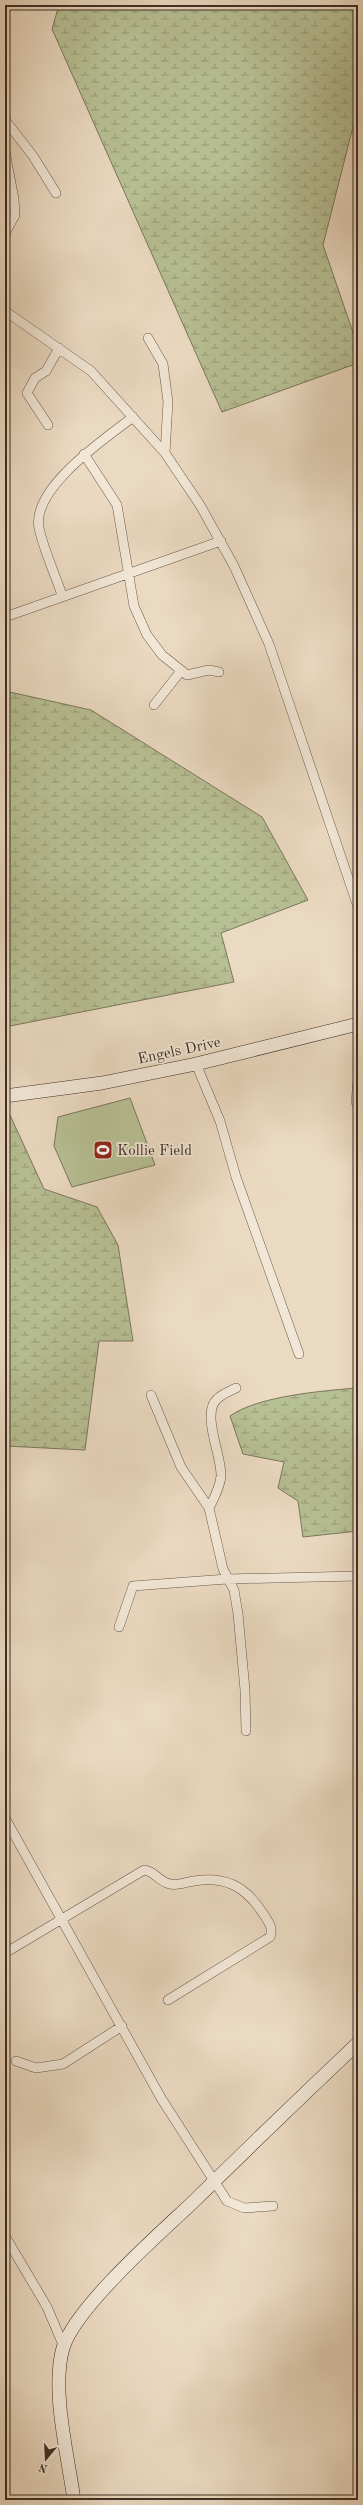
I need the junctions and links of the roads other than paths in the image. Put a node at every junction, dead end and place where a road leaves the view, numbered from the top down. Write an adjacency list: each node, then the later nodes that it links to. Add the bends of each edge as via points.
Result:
1 (5, 120): 3 (street, via 33,156)
2 (5, 152): 4 (street, via 15,215)
3 (56, 193)
4 (5, 232)
5 (5, 311): 7 (street)
6 (148, 338): 10 (street, via 163,364 168,402)
7 (59, 348): 8 (street, via 91,371); 9 (street, via 46,371 35,378 27,392)
8 (133, 417): 10 (street); 11 (street)
9 (48, 425)
10 (165, 453): 12 (street)
11 (84, 454): 13 (street, via 117,505); 14 (street, via 55,485 40,511 38,527)
12 (221, 541): 13 (street); 19 (street, via 269,644)
13 (128, 574): 14 (street); 16 (street, via 134,606 147,635 162,655)
14 (62, 595): 15 (street)
15 (5, 617)
16 (181, 671): 17 (street, via 186,675 209,670); 18 (street)
17 (218, 672)
18 (154, 706)
19 (358, 907)
20 (358, 1024): 21 (main road, Engels Drive)
21 (196, 1064): 23 (main road, Engels Drive, via 102,1082); 25 (street, via 220,1121 236,1178)
22 (358, 1080): 24 (street)
23 (5, 1096)
24 (358, 1106)
25 (299, 1354)
26 (236, 1388): 28 (street, via 217,1398 212,1406 212,1428 221,1476)
27 (151, 1395): 28 (street, via 181,1467)
28 (209, 1508): 30 (street, via 221,1564)
29 (358, 1576): 30 (street)
30 (227, 1579): 31 (street, via 133,1586); 32 (street, via 234,1590 238,1614 246,1690)
31 (119, 1627)
32 (246, 1731)
33 (5, 1820): 34 (street)
34 (61, 1918): 35 (street); 36 (street, via 144,1870 150,1870 164,1883 173,1885 211,1878 240,1887 255,1902 271,1926 270,1937); 37 (street)
35 (5, 1953)
36 (168, 2000)
37 (122, 2026): 39 (street, via 63,2064 36,2068); 40 (street, via 182,2133)
38 (358, 2043): 40 (main road)
39 (16, 2061)
40 (214, 2182): 41 (street, via 227,2201 244,2208); 43 (main road, via 110,2284 73,2326)
41 (273, 2206)
42 (5, 2236): 43 (street, via 47,2307)
43 (64, 2347): 44 (main road, via 58,2390)
44 (74, 2500)

